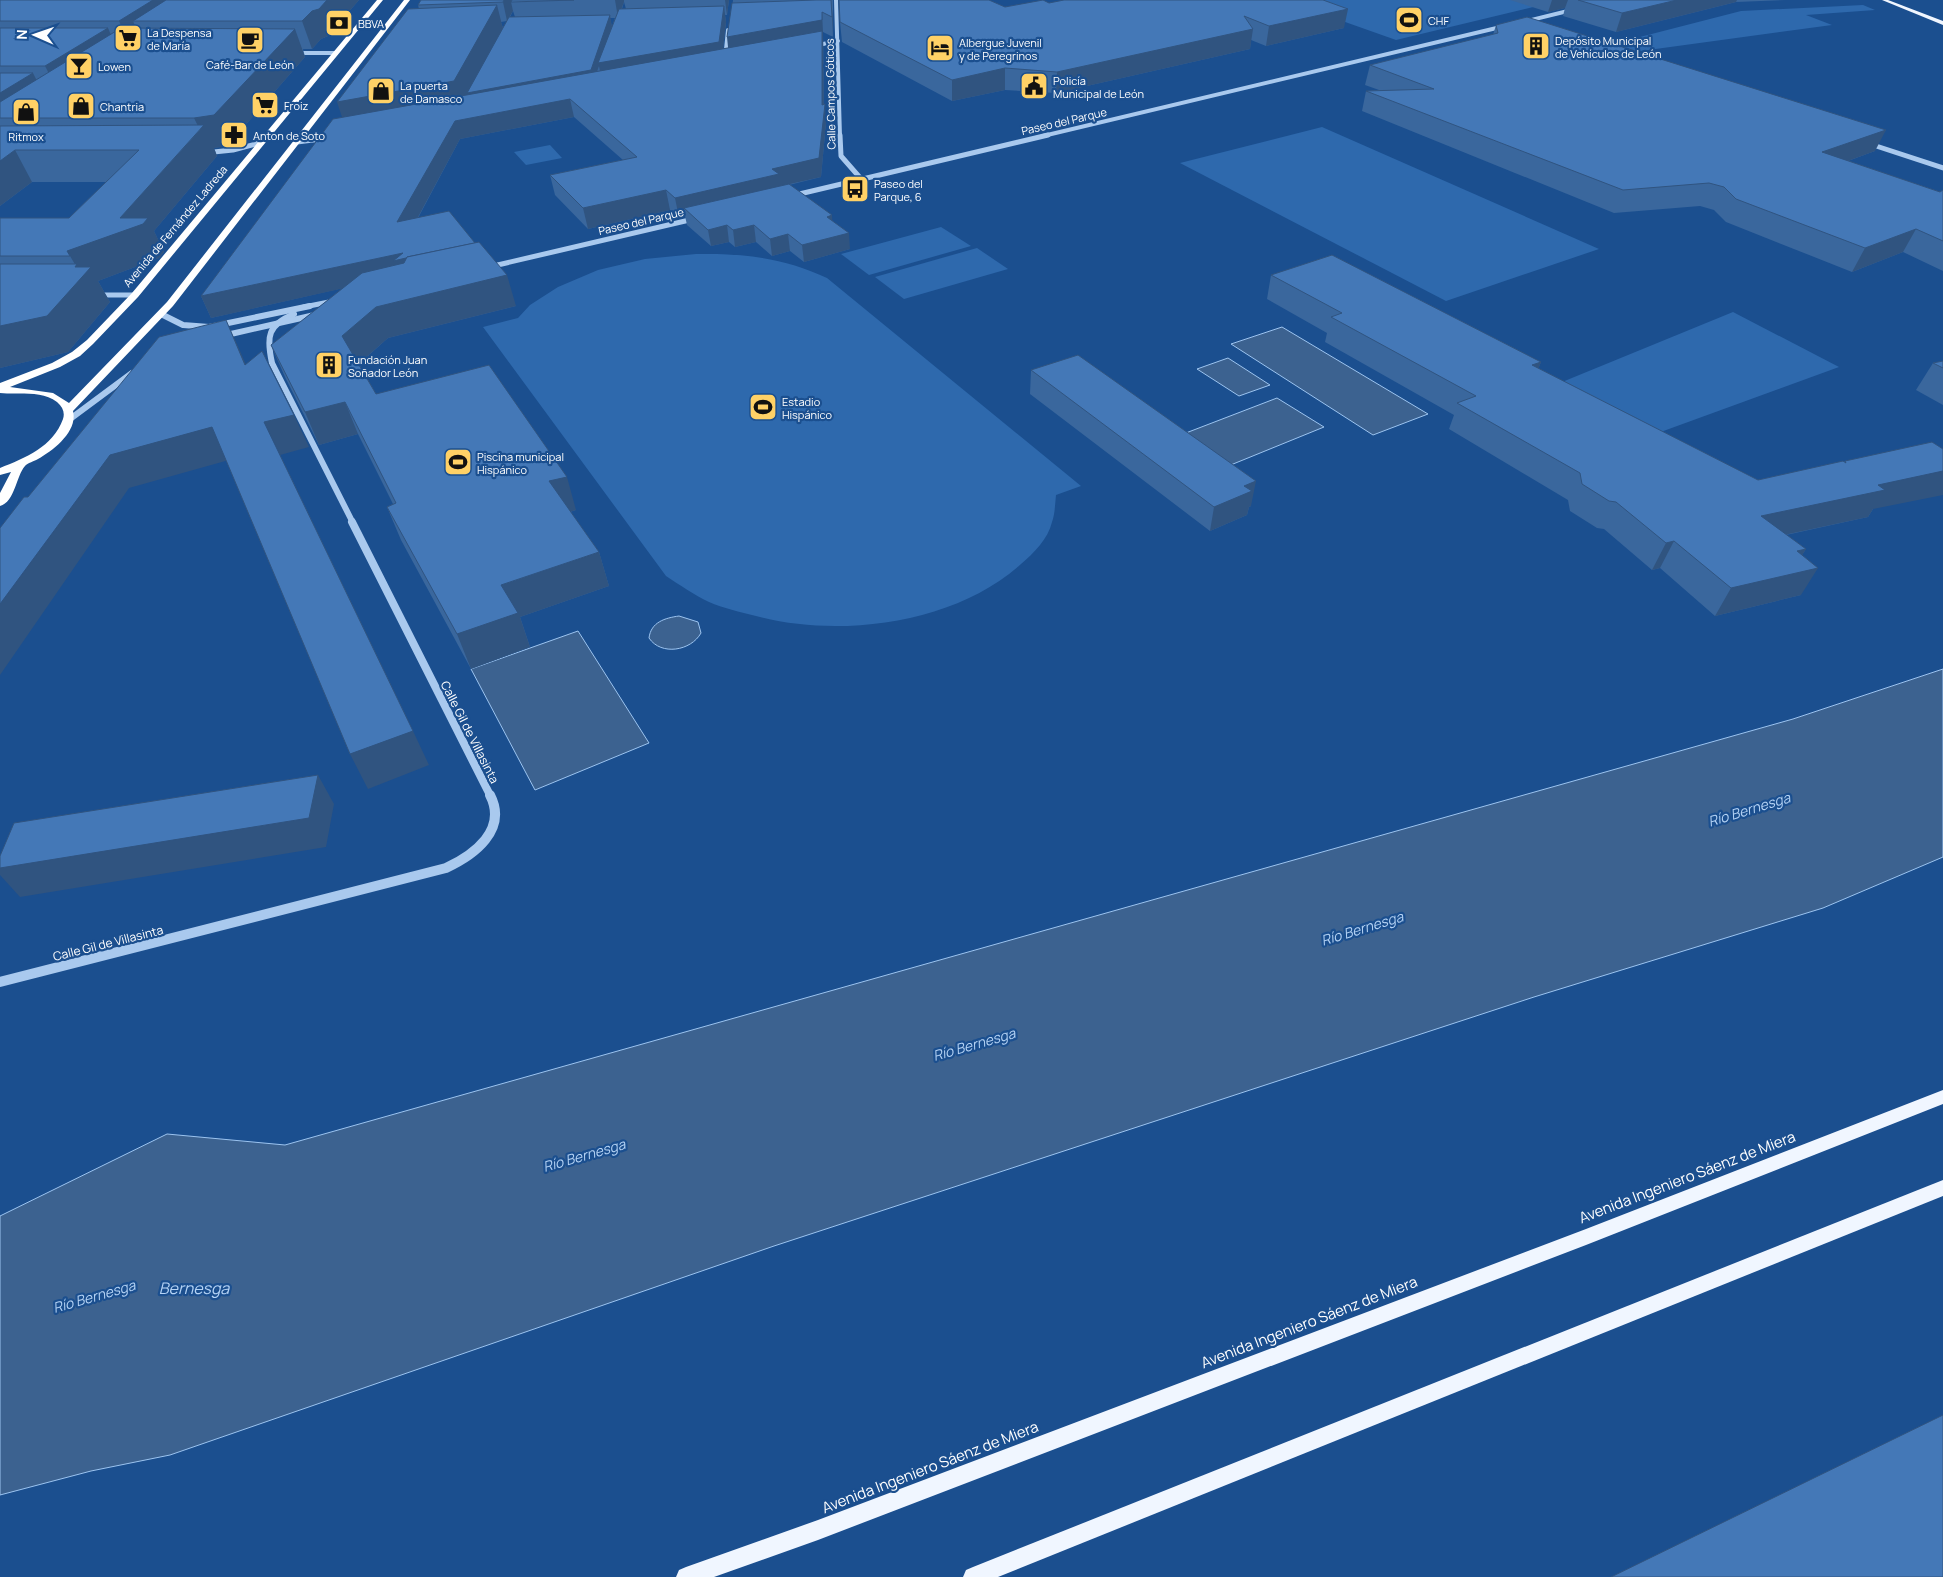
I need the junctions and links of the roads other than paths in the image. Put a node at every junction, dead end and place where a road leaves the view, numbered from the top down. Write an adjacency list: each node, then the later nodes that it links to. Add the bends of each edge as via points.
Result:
1 (380, 0): 15 (highway, Avenida de Fernández Ladreda)
2 (407, 0): 21 (highway, via 389,29)
3 (836, 0): 7 (street, Calle Campos Góticos)
4 (1884, 0): 8 (main road)
5 (1586, 7): 9 (street)
6 (828, 15): 7 (street)
7 (836, 15): 12 (street, Calle Campos Góticos)
8 (1943, 22)
9 (1515, 24)
10 (729, 25): 17 (street)
11 (1509, 26): 25 (street, Paseo del Parque)
12 (838, 41): 13 (street); 25 (street, Calle Campos Góticos, via 840,156)
13 (810, 46)
14 (287, 53): 15 (street)
15 (336, 53): 22 (highway, Avenida de Fernández Ladreda)
16 (735, 60): 17 (street)
17 (725, 62): 18 (street)
18 (716, 64)
19 (334, 137): 21 (street)
20 (1858, 140): 24 (street)
21 (297, 142): 34 (highway)
22 (260, 143): 23 (street, via 234,150); 31 (highway, Avenida de Fernández Ladreda)
23 (198, 153)
24 (1943, 168)
25 (862, 180): 26 (street, Paseo del Parque)
26 (789, 197)
27 (707, 216): 28 (street, Paseo del Parque)
28 (519, 260): 29 (street, Paseo del Parque)
29 (481, 270)
30 (84, 295): 31 (street)
31 (135, 295): 38 (highway, Avenida de Fernández Ladreda, via 76,354)
32 (340, 301): 34 (street, via 209,327 183,326); 35 (street, via 301,311)
33 (326, 312): 35 (street)
34 (160, 314): 39 (highway)
35 (274, 325): 36 (street); 43 (street, Calle Gil de Villasinta, via 268,334 272,363 495,805 490,837 470,857 446,868)
36 (214, 338)
37 (135, 371): 39 (street)
38 (0, 389): 39 (highway, via 44,393 60,399)
39 (70, 414): 40 (highway, via 62,433 46,449)
40 (20, 464): 41 (highway); 42 (highway)
41 (0, 472)
42 (0, 502)
43 (0, 982)
44 (1943, 1097): 46 (main road, Avenida Ingeniero Sáenz de Miera, via 1586,1237 818,1530)
45 (1943, 1188): 47 (main road)
46 (686, 1577)
47 (973, 1577)

